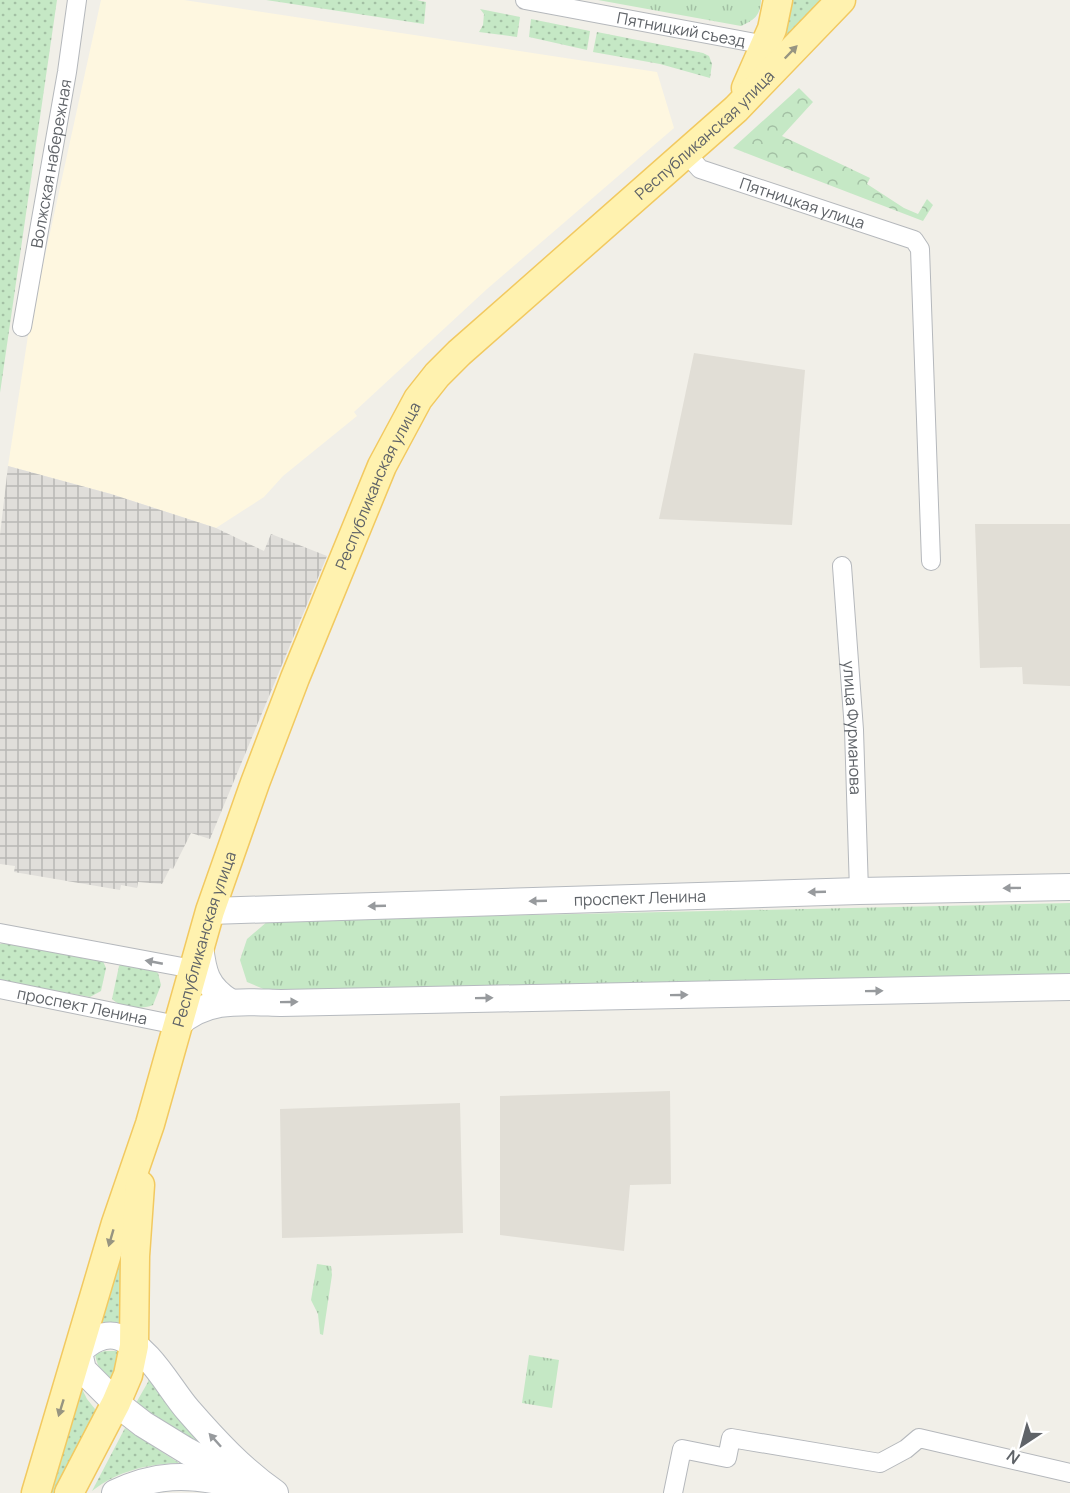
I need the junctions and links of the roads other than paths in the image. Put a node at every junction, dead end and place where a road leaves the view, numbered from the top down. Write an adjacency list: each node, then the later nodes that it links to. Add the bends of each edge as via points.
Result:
1 (77, 0): 8 (street, Волжская набережная)
2 (525, 0): 5 (street, Пятницкий съезд)
3 (778, 0): 5 (main road)
4 (841, 0): 6 (main road, Республиканская улица, one-way to 4)
5 (766, 45): 6 (main road)
6 (736, 109): 7 (main road, Республиканская улица)
7 (686, 153): 9 (street, Пятницкая улица, via 700,169 914,240 920,249); 13 (main road, Республиканская улица, via 459,353 418,399 382,466 300,667)
8 (22, 327)
9 (931, 561)
10 (842, 566): 12 (street, улица Фурманова, via 854,730)
11 (1070, 886): 12 (main road, проспект Ленина, one-way to 12)
12 (859, 891): 13 (main road, проспект Ленина, one-way to 13)
13 (210, 911): 15 (main road, Республиканская улица)
14 (0, 933): 15 (street, one-way to 14, via 115,955)
15 (196, 957): 18 (main road, via 208,982); 19 (main road, Республиканская улица)
16 (1070, 987): 18 (main road, one-way to 16)
17 (0, 989): 19 (street, проспект Ленина)
18 (230, 1002): 19 (main road, via 199,1009)
19 (177, 1025): 20 (main road, Республиканская улица)
20 (150, 1124): 21 (main road, Республиканская улица, one-way to 21, via 116,1223); 22 (main road, Республиканская улица, via 138,1201 135,1279)
21 (79, 1352): 22 (main road, via 87,1342 119,1337); 23 (main road, via 83,1370); 25 (main road, Республиканская улица, one-way to 25)
22 (143, 1354): 23 (main road, Республиканская улица, via 128,1375); 29 (main road, one-way to 22, via 220,1446)
23 (116, 1403): 26 (main road, Республиканская улица); 28 (main road, via 143,1424)
24 (1070, 1473): 30 (street, via 919,1438 880,1463 731,1438 727,1458 682,1449)
25 (36, 1493)
26 (69, 1493)
27 (115, 1493): 28 (main road, via 138,1482 175,1476 206,1478)
28 (261, 1493)
29 (275, 1493)
30 (673, 1493)

